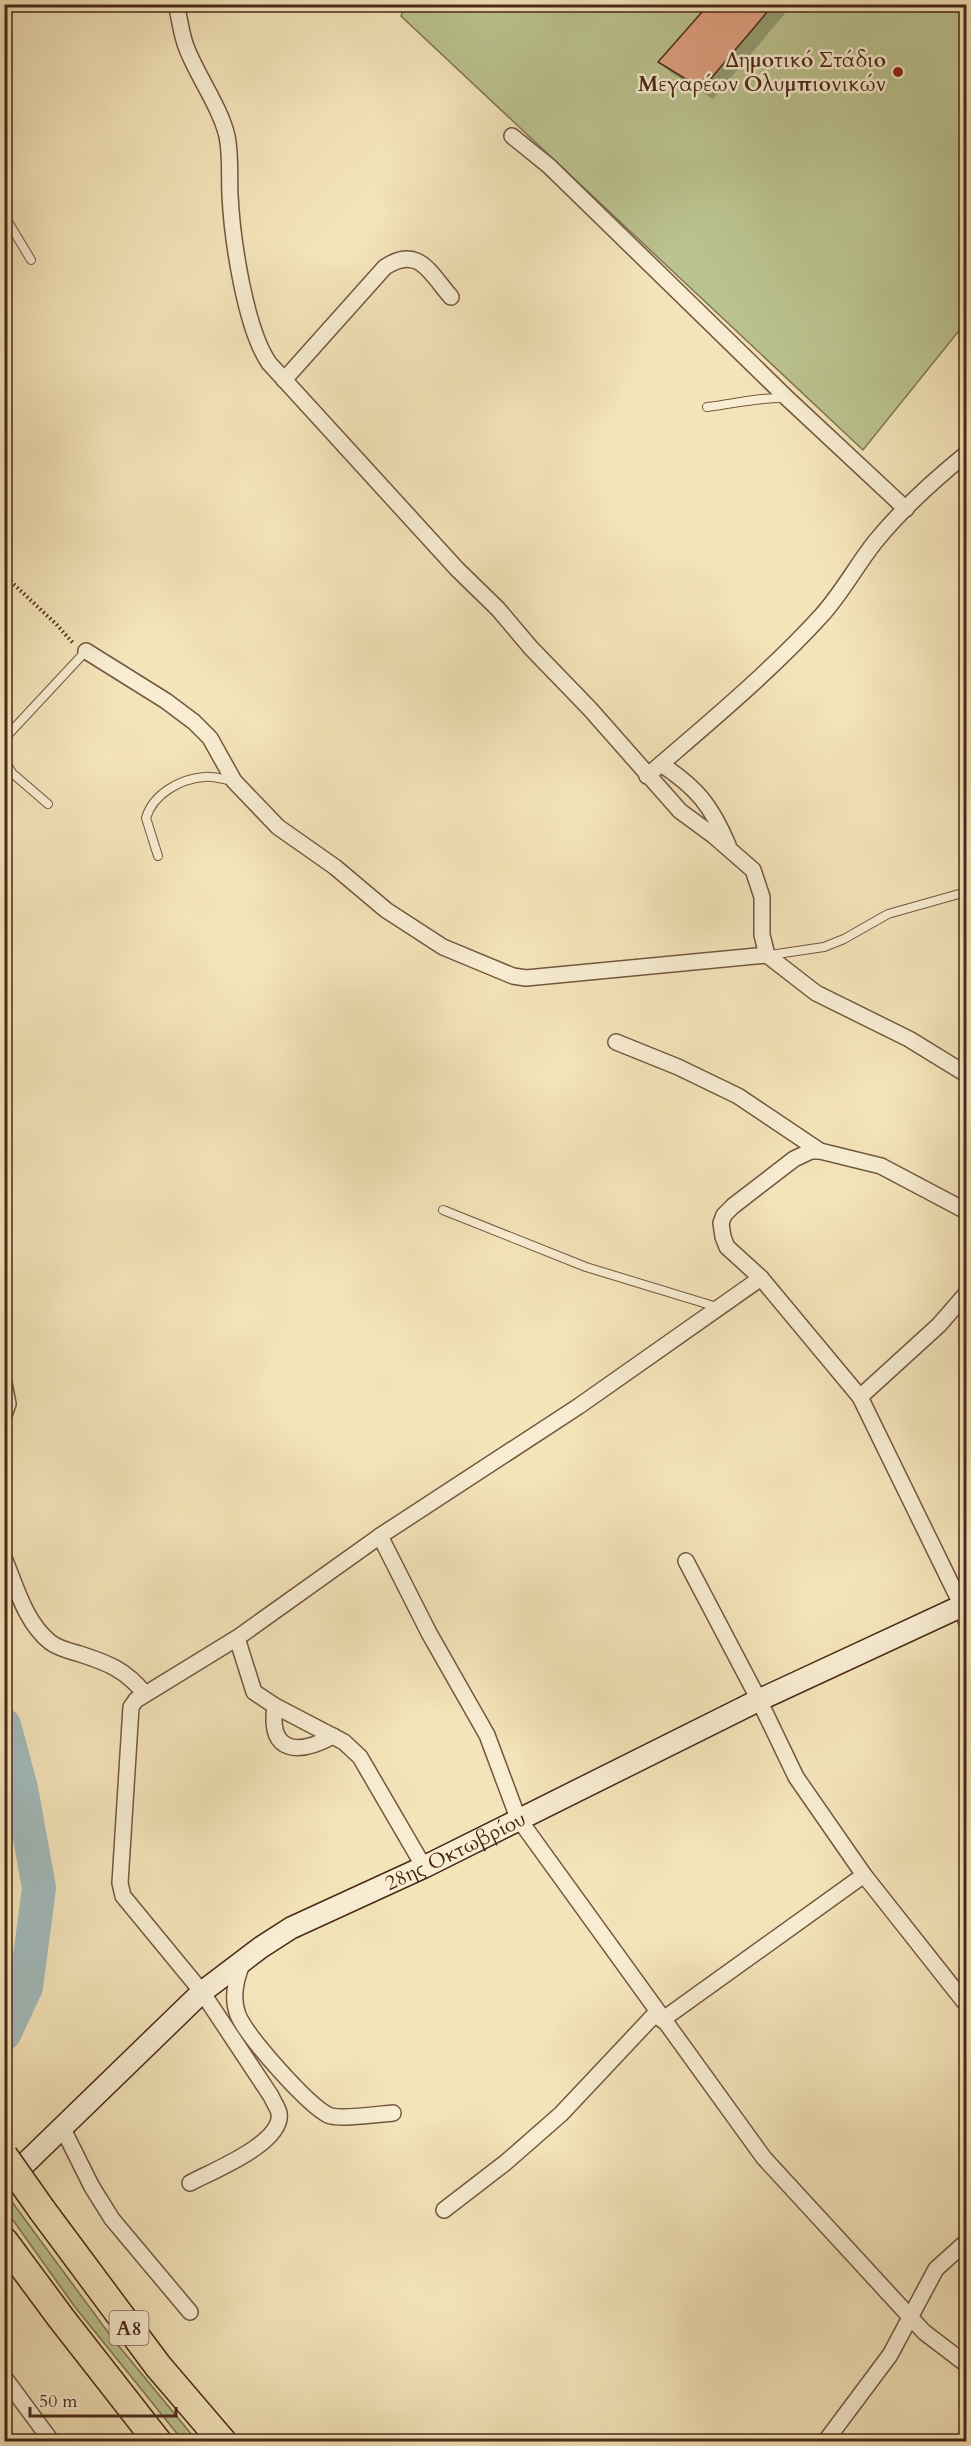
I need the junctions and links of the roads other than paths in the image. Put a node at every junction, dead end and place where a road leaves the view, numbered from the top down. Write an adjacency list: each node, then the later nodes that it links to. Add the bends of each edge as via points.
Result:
1 (176, 4): 6 (street, via 185,46 226,134 231,161 232,222 252,326 260,349)
2 (512, 136): 7 (street, via 579,194)
3 (4, 215): 4 (lane)
4 (31, 260)
5 (451, 297): 6 (street, via 419,261 397,259 385,267)
6 (284, 380): 15 (street, via 590,709)
7 (787, 398): 8 (lane, via 766,397); 10 (street)
8 (707, 407)
9 (966, 454): 10 (street)
10 (906, 508): 14 (street, via 874,543 822,615 737,698)
11 (86, 651): 12 (lane); 16 (street, via 166,700 194,722 210,738)
12 (4, 739)
13 (4, 759): 17 (lane, via 12,773)
14 (661, 764): 15 (street); 18 (street, via 706,803)
15 (647, 776): 18 (street, via 680,811)
16 (234, 781): 19 (lane, via 196,778 157,798 146,818); 21 (street, via 278,826 414,930 443,947 513,976 526,978)
17 (48, 804)
18 (731, 850): 21 (street, via 753,870 759,884)
19 (158, 856)
20 (966, 892): 21 (lane, via 888,914 824,947)
21 (767, 955): 23 (street, via 816,993 909,1039)
22 (616, 1042): 24 (street, via 738,1096)
23 (966, 1074)
24 (820, 1151): 26 (street, via 880,1166); 27 (street, via 811,1151 787,1164 724,1215 722,1230 727,1247)
25 (443, 1210): 29 (lane, via 586,1267)
26 (966, 1211)
27 (761, 1278): 29 (street); 31 (street)
28 (966, 1294): 31 (street, via 939,1325)
29 (717, 1307): 33 (street, via 579,1406)
30 (4, 1383): 32 (street, via 8,1404)
31 (860, 1397): 36 (street)
32 (4, 1415)
33 (380, 1536): 37 (street); 42 (street, via 487,1735)
34 (4, 1558): 38 (street, via 27,1613 50,1642 121,1670)
35 (686, 1561): 39 (street)
36 (965, 1610): 39 (street, 28ης Οκτωβρίου)
37 (237, 1638): 38 (street); 40 (street, via 254,1692)
38 (145, 1694): 46 (street, via 130,1707 120,1883 129,1906)
39 (759, 1700): 42 (street, 28ης Οκτωβρίου); 44 (street, via 796,1777)
40 (275, 1706): 41 (street); 41 (street, via 276,1736 282,1743 303,1748)
41 (333, 1736): 43 (street, via 360,1757)
42 (518, 1818): 43 (street, 28ης Οκτωβρίου); 48 (street)
43 (424, 1866): 45 (street, 28ης Οκτωβρίου, via 291,1928)
44 (864, 1875): 47 (street); 48 (street)
45 (245, 1959): 46 (street, 28ης Οκτωβρίου); 49 (street, via 236,1978 238,2016 284,2074 328,2115)
46 (202, 1992): 50 (street, 28ης Οκτωβρίου); 52 (street, via 279,2114 276,2129 267,2140)
47 (966, 2004)
48 (660, 2016): 54 (street, via 561,2114); 58 (street, via 776,2172)
49 (393, 2113)
50 (62, 2127): 53 (street, 28ης Οκτωβρίου); 57 (street, via 112,2219)
51 (4, 2156): 63 (highway, Α8, bridge, via 158,2366)
52 (190, 2183)
53 (4, 2184)
54 (444, 2210)
55 (4, 2241): 62 (highway, Α8)
56 (966, 2242): 58 (street, via 936,2269)
57 (190, 2312)
58 (911, 2317): 59 (street); 64 (street, via 890,2355)
59 (966, 2364)
60 (4, 2377): 61 (street)
61 (52, 2442)
62 (158, 2442)
63 (223, 2442)
64 (825, 2442)

